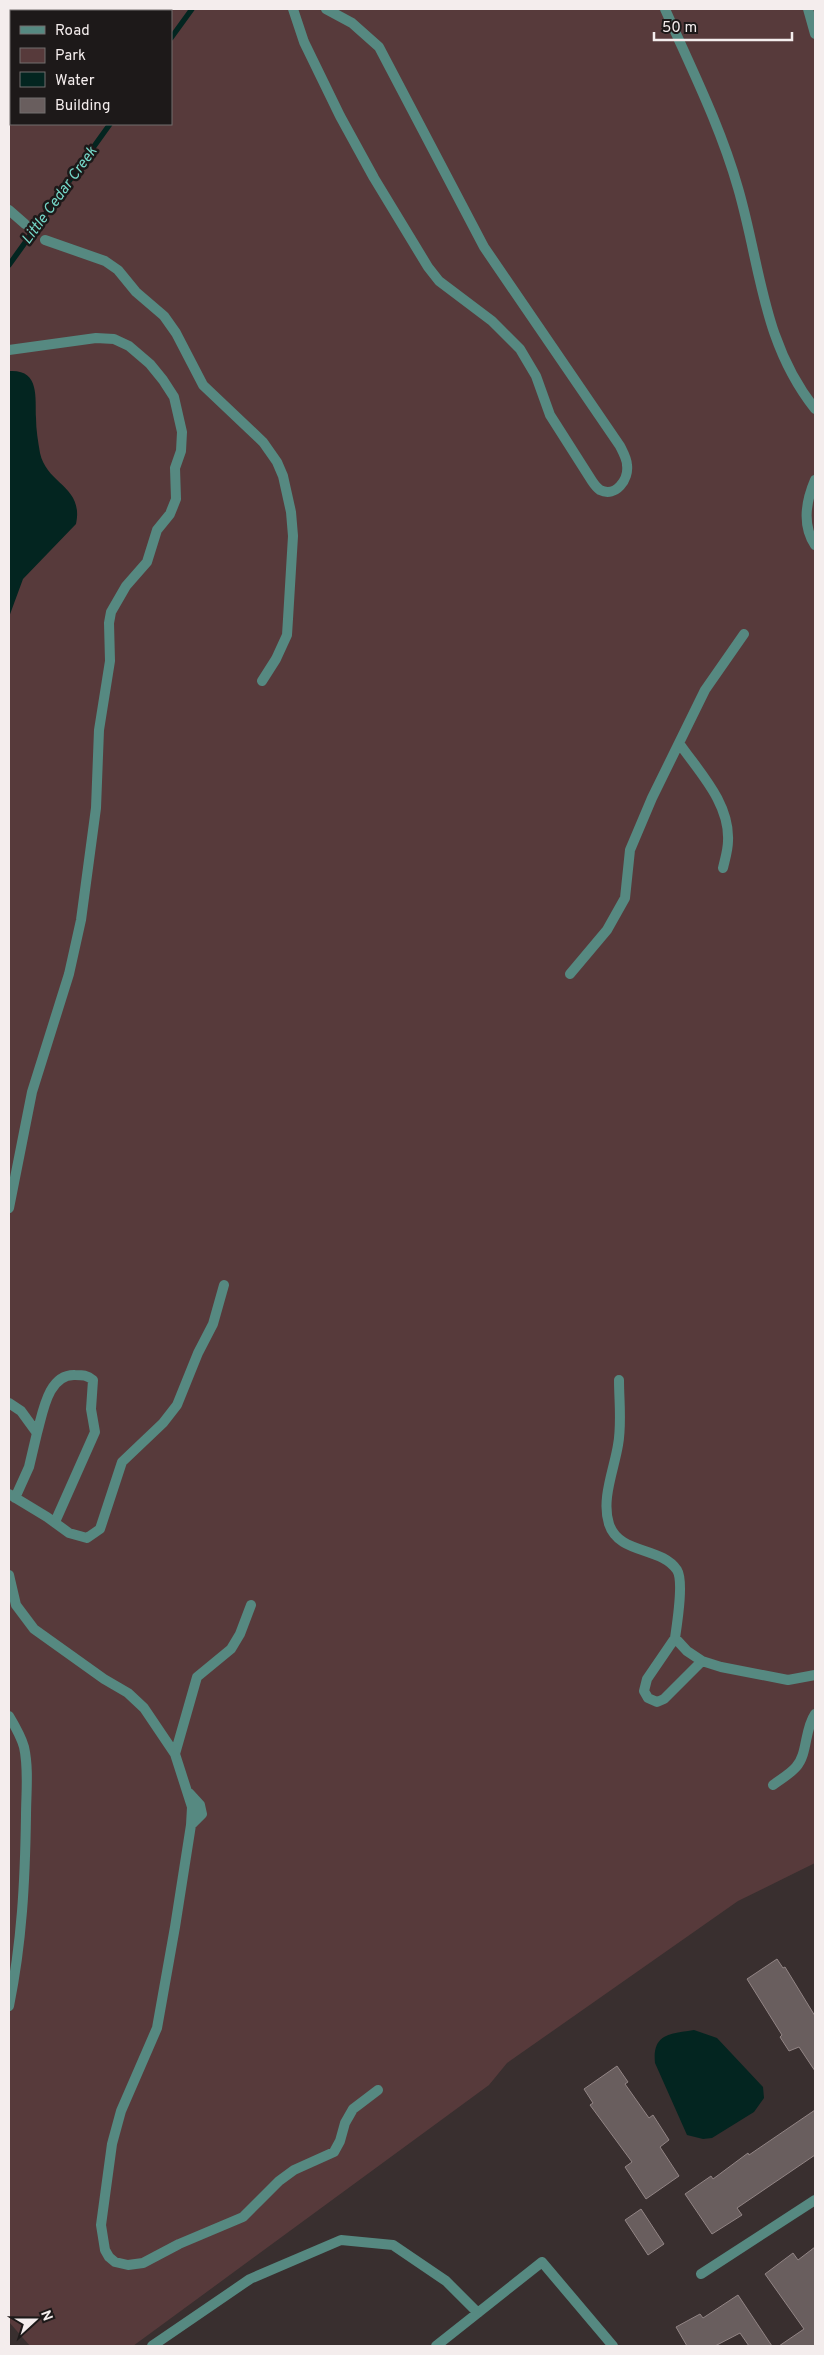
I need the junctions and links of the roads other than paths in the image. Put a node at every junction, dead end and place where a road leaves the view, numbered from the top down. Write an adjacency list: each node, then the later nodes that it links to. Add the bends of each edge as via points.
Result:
1 (293, 9): 2 (street, via 304,42 351,138 428,267 439,281 492,321 520,349 536,376 550,415 592,482 601,490 610,492 618,488 625,479 628,465 620,446 484,247 379,47 352,23)
2 (326, 9)
3 (664, 9): 10 (street, via 707,100 728,156 775,339 800,389)
4 (808, 9): 5 (street)
5 (815, 34)
6 (9, 210): 7 (street)
7 (25, 224)
8 (46, 240): 14 (street, via 105,260 118,270 136,292 164,316 203,385 263,442 277,462 291,512 293,536 289,612 286,634)
9 (9, 350): 18 (street, via 96,338 114,339 129,346 164,380 174,396 182,432 175,468 176,499 170,514 157,530 147,562 126,586 111,612 110,661 99,730 96,808 81,920 70,974 32,1092)
10 (815, 409)
11 (815, 480): 12 (street, via 806,520 808,535)
12 (815, 545)
13 (744, 634): 15 (street, via 705,690)
14 (262, 681)
15 (679, 743): 16 (street, via 709,784 724,813 728,840); 17 (street, via 630,850 625,898 607,930)
16 (724, 868)
17 (570, 974)
18 (9, 1208)
19 (224, 1285): 24 (street, via 213,1324 177,1405 122,1462 100,1529 86,1538 69,1533)
20 (619, 1380): 27 (street, via 618,1444 606,1512 610,1526 620,1540 667,1561 677,1570 680,1580)
21 (9, 1403): 22 (street, via 21,1411)
22 (37, 1433): 23 (street, via 29,1467); 24 (street, via 48,1396 57,1381 68,1375 88,1375 93,1380 91,1409 95,1432)
23 (12, 1496): 24 (street)
24 (55, 1522)
25 (9, 1575): 32 (street, via 16,1605 34,1629 128,1693 160,1730)
26 (251, 1605): 32 (street, via 231,1649 197,1676)
27 (675, 1638): 28 (street); 28 (street, via 647,1679 644,1691 648,1698 656,1702 664,1699)
28 (702, 1661): 29 (street, via 788,1680)
29 (815, 1675)
30 (815, 1714): 33 (street, via 797,1767)
31 (9, 1716): 34 (street, via 24,1747 26,1776 20,1946)
32 (175, 1754): 35 (street, via 192,1807 191,1825 156,2028 121,2111 112,2144 101,2225 109,2257 128,2266 143,2263 243,2217 294,2170 334,2152 353,2109)
33 (774, 1784)
34 (9, 2006)
35 (378, 2090)
36 (815, 2200): 37 (street)
37 (701, 2274)
38 (478, 2313): 39 (street, via 446,2281 393,2245 341,2240 250,2279); 40 (street); 41 (street, via 542,2262)
39 (152, 2346)
40 (436, 2346)
41 (613, 2346)

